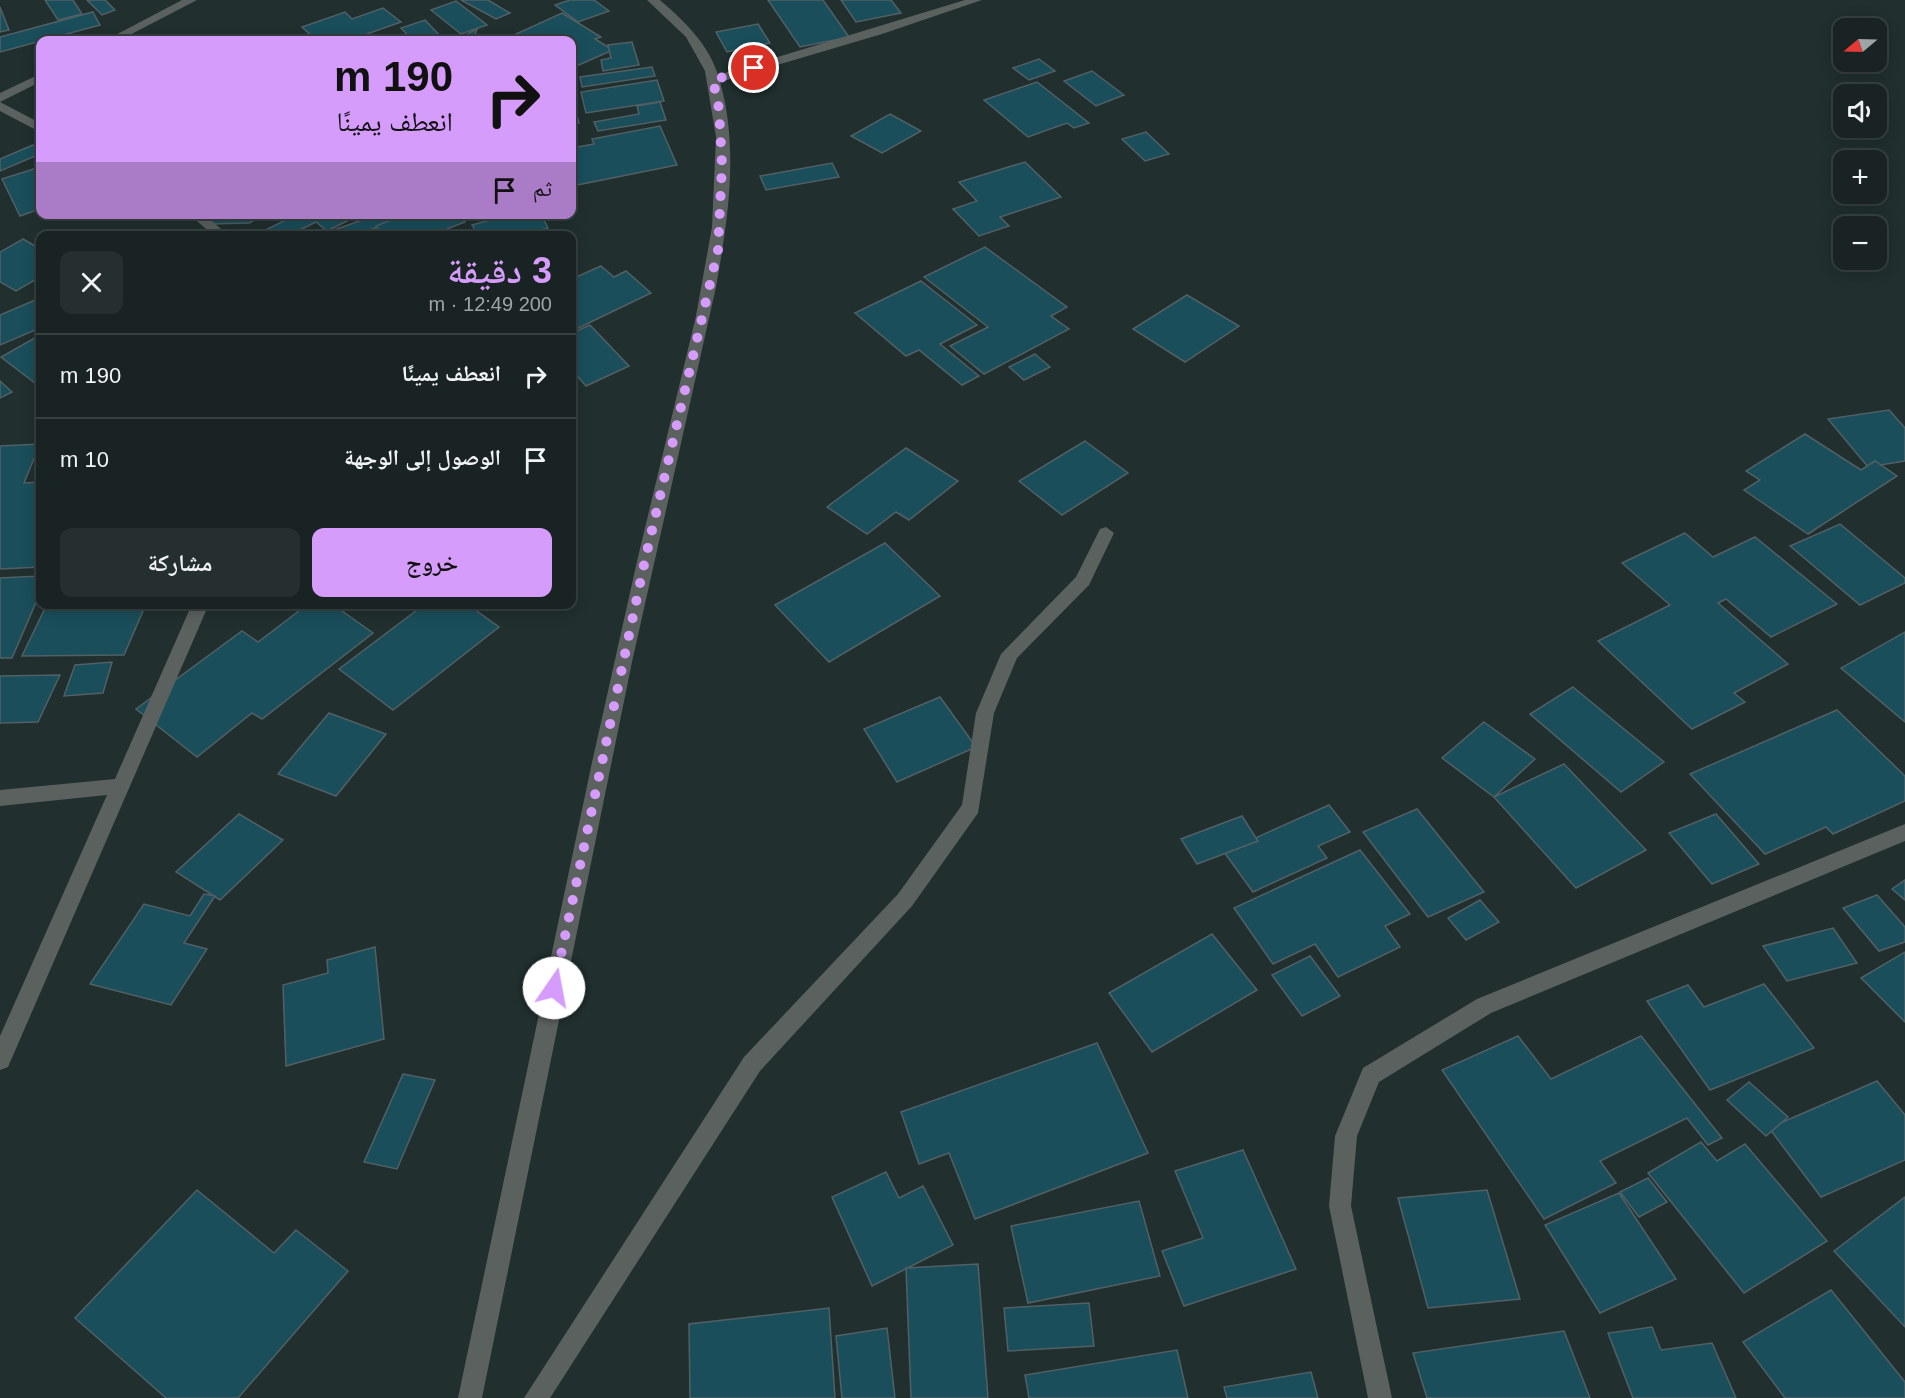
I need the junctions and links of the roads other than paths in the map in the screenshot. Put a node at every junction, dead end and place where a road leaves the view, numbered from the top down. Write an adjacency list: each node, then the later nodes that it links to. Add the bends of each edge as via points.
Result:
1 (191, 0): 4 (street)
2 (653, 0): 6 (street, via 696,40)
3 (976, 0): 6 (street)
4 (120, 36)
5 (36, 80): 7 (street)
6 (713, 80): 18 (street, via 722,165 718,250 602,759)
7 (0, 98)
8 (0, 106): 9 (street)
9 (36, 126)
10 (201, 219): 11 (street)
11 (217, 231)
12 (1106, 534): 19 (street, via 1083,581 1010,654 984,713 971,807 904,900 752,1064)
13 (199, 609): 14 (street)
14 (121, 786): 15 (street); 17 (street)
15 (0, 798)
16 (1905, 832): 20 (street, via 1484,1006 1371,1075 1346,1137 1340,1206)
17 (0, 1060)
18 (470, 1398)
19 (536, 1398)
20 (1380, 1398)

